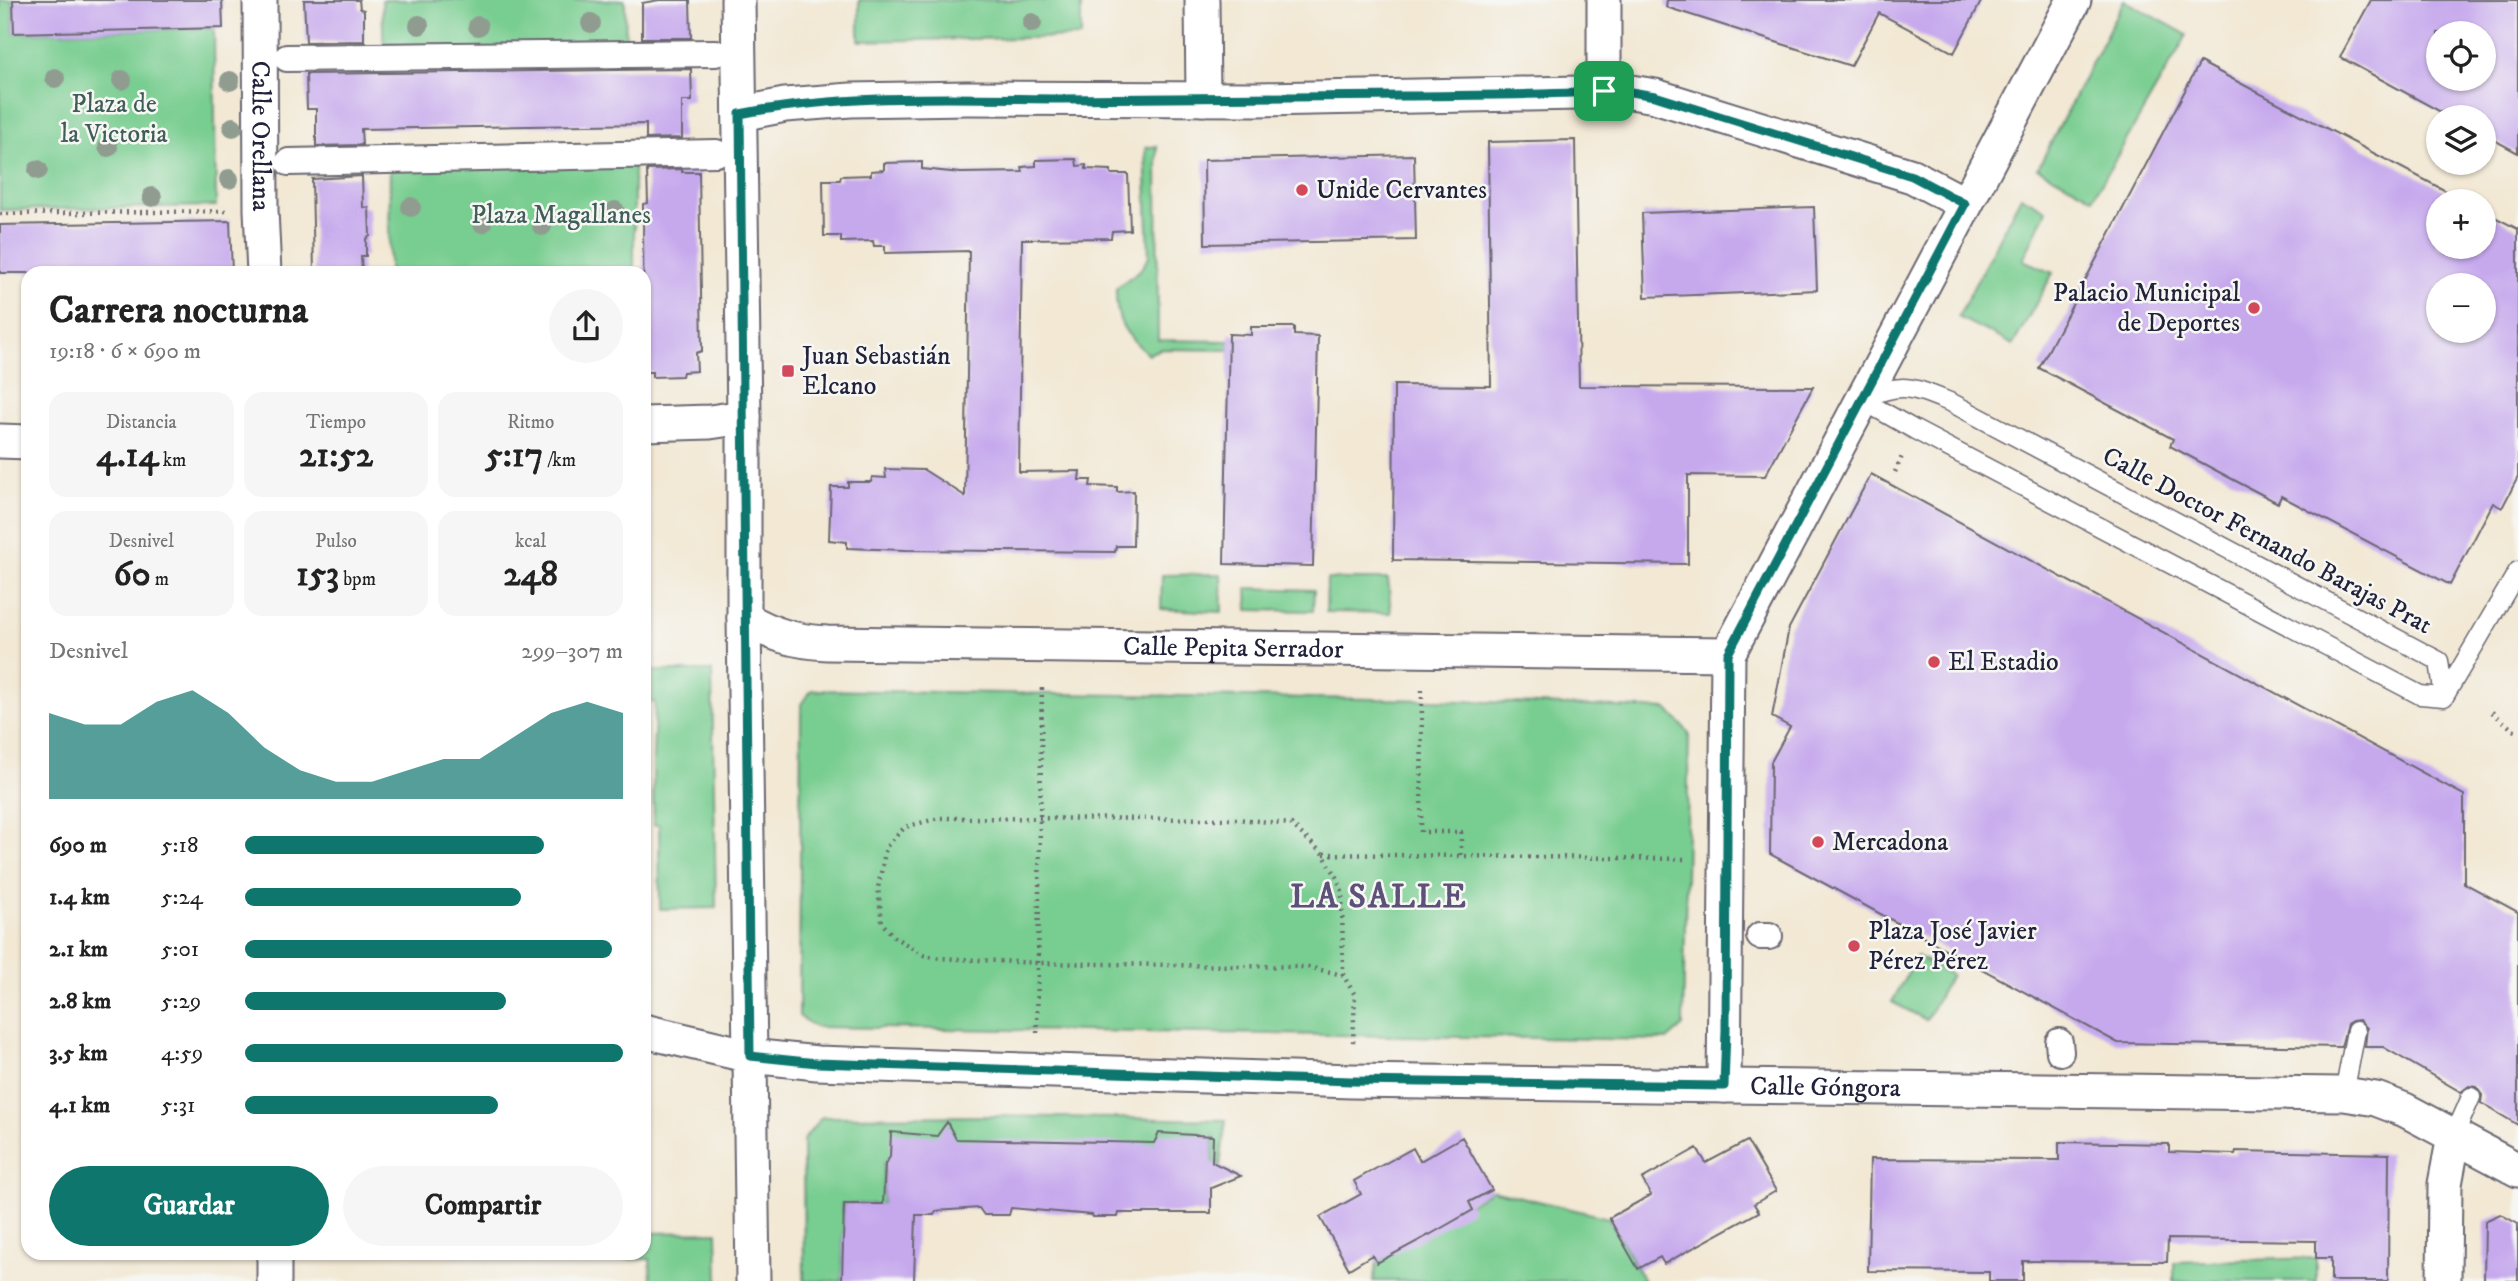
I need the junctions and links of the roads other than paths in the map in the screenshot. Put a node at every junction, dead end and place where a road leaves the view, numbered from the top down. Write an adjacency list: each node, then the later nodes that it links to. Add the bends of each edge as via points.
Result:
1 (260, 0): 14 (street, Calle Orellana)
2 (738, 0): 10 (street)
3 (1202, 0): 9 (street)
4 (1604, 0): 8 (street)
5 (2074, 0): 13 (street)
6 (715, 53): 7 (street)
7 (287, 58)
8 (1604, 91): 9 (street); 13 (street, via 1655,96 1899,172 1926,181)
9 (1203, 99): 10 (street, via 851,100)
10 (740, 114): 16 (street)
11 (716, 153): 12 (street)
12 (289, 162)
13 (1965, 204): 15 (street)
14 (264, 266)
15 (1862, 400): 22 (street); 23 (lane, via 2420,695); 23 (lane, Calle Doctor Fernando Barajas Prat, via 1897,387 1952,403 2439,661)
16 (744, 417): 17 (street); 21 (street)
17 (651, 424)
18 (0, 440): 19 (street)
19 (21, 442)
20 (2518, 571): 23 (lane)
21 (744, 618): 22 (street, Calle Pepita Serrador, via 797,641 827,643); 26 (street)
22 (1728, 654): 27 (street)
23 (2444, 697)
24 (2356, 1031): 28 (lane)
25 (651, 1033): 26 (street, Calle Góngora)
26 (750, 1056): 27 (street, Calle Góngora, via 817,1063 1338,1081); 34 (street)
27 (1724, 1086): 28 (street, Calle Góngora)
28 (2344, 1094): 30 (street, Calle Góngora, via 2405,1110)
29 (2471, 1097): 30 (lane)
30 (2454, 1136): 31 (street, Calle Góngora); 35 (street, via 2445,1184)
31 (2518, 1170)
32 (274, 1260): 33 (street)
33 (274, 1281)
34 (753, 1281)
35 (2444, 1281)

